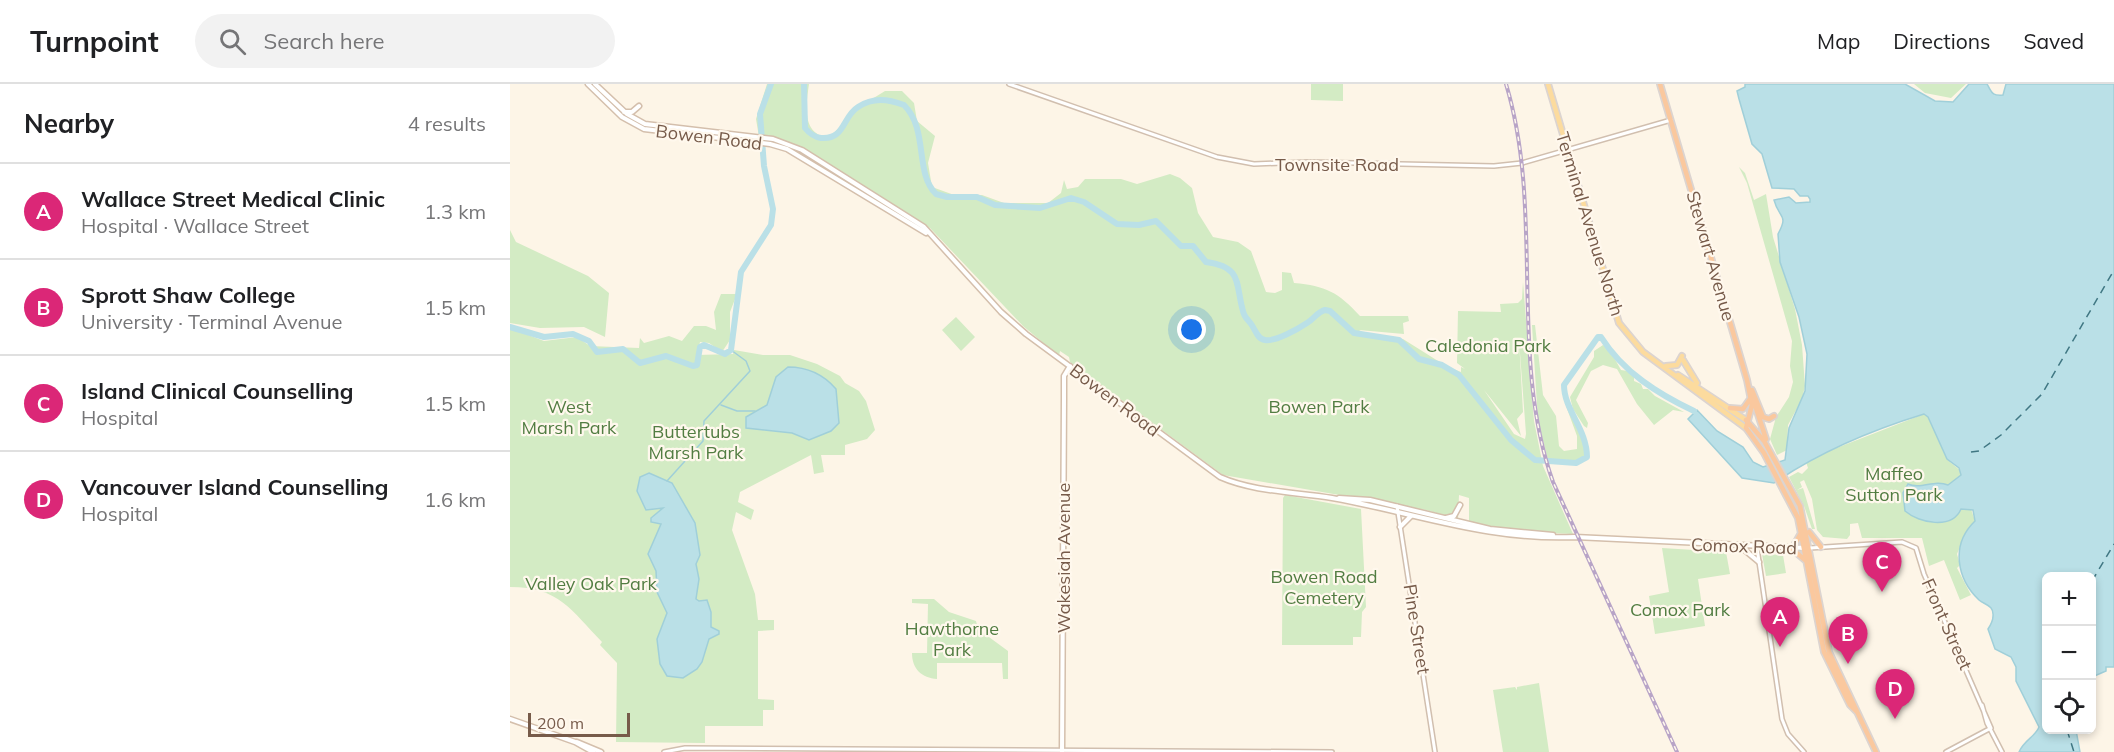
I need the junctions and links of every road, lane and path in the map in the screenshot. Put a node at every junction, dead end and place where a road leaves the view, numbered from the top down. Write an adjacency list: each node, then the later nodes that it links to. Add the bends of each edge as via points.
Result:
1 (588, 84): 10 (main road, Bowen Road, via 622,117 644,129 765,143 802,156)
2 (595, 84): 7 (main road, Bowen Road)
3 (1009, 84): 9 (street, Townsite Road, via 1243,164 1494,166 1522,163)
4 (1548, 84): 9 (main road, Terminal Avenue North)
5 (1660, 84): 8 (highway, Stewart Avenue)
6 (639, 106): 7 (main road)
7 (624, 112): 10 (main road, Bowen Road, via 649,125 785,142)
8 (1672, 120): 9 (street, Townsite Road); 14 (highway, Stewart Avenue)
9 (1567, 149): 12 (main road, Terminal Avenue North, via 1619,323 1643,352)
10 (931, 235): 11 (main road, Bowen Road, via 1001,312)
11 (1070, 366): 22 (main road, Bowen Road, via 1220,477 1242,485); 45 (main road, Wakesiah Avenue, via 1064,376)
12 (1664, 366): 13 (main road, Terminal Avenue North); 15 (main road, via 1677,365 1683,358)
13 (1678, 375): 15 (main road, Terminal Avenue North); 20 (main road, Terminal Avenue North)
14 (1747, 380): 16 (highway, Stewart Avenue); 18 (highway, via 1763,417)
15 (1701, 388): 17 (main road, Terminal Avenue North)
16 (1751, 396): 17 (highway, via 1743,409); 19 (highway, Stewart Avenue, via 1752,409); 21 (highway)
17 (1730, 408): 19 (main road, Terminal Avenue North)
18 (1774, 416)
19 (1746, 420): 20 (highway, Stewart Avenue); 21 (highway, Terminal Avenue North)
20 (1746, 428): 21 (highway, Terminal Avenue North)
21 (1768, 453): 30 (highway, Terminal Avenue North, via 1790,486); 31 (highway, Terminal Avenue North)
22 (1336, 498): 24 (main road, Bowen Road); 25 (main road, Bowen Road)
23 (1460, 505): 27 (main road, via 1454,516)
24 (1397, 506): 25 (street, Pine Street); 27 (main road, Bowen Road)
25 (1398, 512): 26 (main road, Bowen Road); 29 (street, Pine Street)
26 (1411, 516): 28 (main road, Bowen Road); 29 (main road)
27 (1445, 519): 28 (main road, Bowen Road)
28 (1463, 526): 33 (main road, Comox Road, via 1520,537)
29 (1400, 527): 51 (street, Pine Street)
30 (1807, 530): 34 (highway); 36 (highway, Terminal Avenue North)
31 (1801, 533): 37 (highway); 38 (highway, Terminal Avenue North)
32 (1912, 544): 34 (street, Comox Road); 43 (street, Front Street, via 1918,550 1924,574)
33 (1741, 547): 35 (main road, Comox Road); 40 (main road)
34 (1821, 547): 36 (street, Comox Road)
35 (1757, 548): 37 (main road, Comox Road); 40 (street)
36 (1810, 548): 38 (main road, Comox Road); 41 (highway, Terminal Avenue North, via 1828,652)
37 (1792, 549): 38 (main road, Comox Road); 39 (highway)
38 (1804, 549): 39 (highway, Terminal Avenue North)
39 (1806, 560): 41 (highway, Terminal Avenue North, via 1824,652)
40 (1759, 562): 52 (street, via 1783,723)
41 (1857, 712): 53 (highway)
42 (510, 719): 44 (main road)
43 (1991, 728): 46 (street); 54 (street, Front Street)
44 (575, 742): 47 (main road); 48 (main road)
45 (1062, 751): 49 (street, via 685,748); 50 (street)
46 (1949, 751)
47 (593, 752)
48 (601, 752)
49 (664, 752)
50 (1332, 752)
51 (1435, 752)
52 (1804, 752)
53 (1876, 752)
54 (2002, 752)

